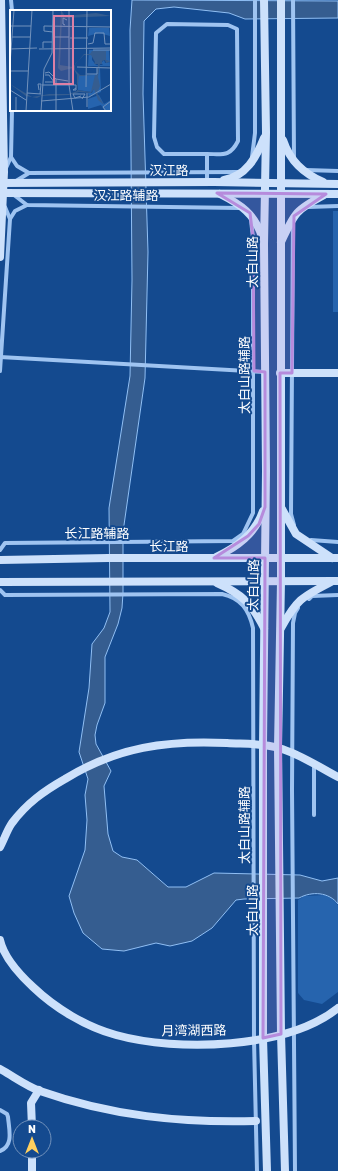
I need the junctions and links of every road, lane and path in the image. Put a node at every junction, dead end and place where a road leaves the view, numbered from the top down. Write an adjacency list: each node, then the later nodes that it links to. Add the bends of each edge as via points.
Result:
1 (1, 0): 17 (main road)
2 (11, 0): 7 (street)
3 (255, 0): 14 (street, via 255,134)
4 (264, 0): 9 (main road, 太白山路)
5 (281, 0): 10 (main road, 太白山路)
6 (293, 0): 13 (street)
7 (12, 10)
8 (12, 111): 12 (street)
9 (266, 132): 14 (main road); 23 (main road, 太白山路)
10 (281, 132): 13 (main road); 24 (main road, 太白山路)
11 (207, 154): 11 (street, via 164,154 157,147 154,138 156,33 167,24 228,24 237,29 238,141 234,150 228,154); 20 (street)
12 (11, 157): 17 (street); 19 (street, via 17,166)
13 (295, 163): 15 (main road)
14 (252, 164): 16 (main road)
15 (301, 170): 18 (street); 25 (main road)
16 (244, 171): 20 (street, 汉江路辅路); 21 (main road, via 230,179)
17 (4, 172): 22 (main road)
18 (338, 172)
19 (29, 173): 20 (street, 汉江路辅路); 22 (street)
20 (207, 173): 21 (street)
21 (211, 182): 22 (main road, 汉江路); 23 (main road, 汉江路)
22 (5, 183): 27 (main road)
23 (265, 183): 24 (main road, 汉江路); 30 (main road, 太白山路)
24 (280, 183): 25 (main road, 汉江路); 29 (main road, 太白山路)
25 (328, 184): 26 (main road, 汉江路)
26 (338, 184)
27 (5, 193): 28 (main road, 汉江路); 33 (main road); 34 (street)
28 (217, 193): 30 (main road, 汉江路); 37 (main road)
29 (280, 193): 30 (main road, 汉江路); 31 (main road, 汉江路); 41 (main road, 太白山路)
30 (265, 194): 40 (main road, 太白山路)
31 (326, 194): 32 (main road, 汉江路); 36 (main road)
32 (338, 194)
33 (3, 203): 39 (street); 42 (main road)
34 (27, 205): 37 (street, 汉江路辅路, via 231,206); 39 (street, via 15,211)
35 (338, 206): 36 (street)
36 (302, 208): 38 (main road)
37 (247, 211): 40 (main road, via 258,226); 45 (street, 太白山路辅路, via 253,238)
38 (294, 216): 41 (main road); 48 (street)
39 (10, 219): 43 (street)
40 (264, 244): 46 (main road, 太白山路)
41 (280, 244): 47 (main road, 太白山路)
42 (0, 257)
43 (0, 358): 44 (street); 45 (street)
44 (0, 371)
45 (254, 371): 46 (street); 52 (street, 太白山路辅路, via 253,513)
46 (265, 372): 51 (main road, 太白山路)
47 (280, 373): 48 (main road); 50 (main road, 太白山路)
48 (292, 373): 49 (main road); 54 (street, via 291,514 302,535 314,541)
49 (338, 373)
50 (281, 506): 59 (main road, 太白山路); 60 (main road, via 296,534)
51 (265, 507): 57 (main road, via 259,524 248,536 230,551); 58 (main road, 太白山路)
52 (243, 534): 55 (street, 长江路辅路, via 233,541)
53 (0, 541): 55 (street)
54 (338, 542)
55 (5, 544): 56 (street)
56 (0, 550)
57 (214, 558): 58 (main road, 长江路); 61 (main road, 长江路)
58 (265, 558): 59 (main road, 长江路); 66 (main road, 太白山路)
59 (281, 558): 60 (main road, 长江路); 62 (main road, 太白山路)
60 (335, 558)
61 (0, 560)
62 (281, 581): 63 (main road); 66 (main road); 72 (main road, 太白山路)
63 (335, 581): 72 (main road, via 302,597)
64 (0, 582): 65 (main road)
65 (213, 582): 66 (main road); 71 (main road, via 244,597)
66 (265, 582): 71 (main road, 太白山路)
67 (0, 590): 68 (street)
68 (5, 595): 70 (street); 73 (street, 太白山路辅路, via 222,594 242,603 250,615 254,628)
69 (338, 595): 76 (street, via 312,596 302,603 295,613)
70 (0, 597)
71 (264, 628): 74 (main road, 太白山路)
72 (280, 629): 75 (main road, 太白山路)
73 (254, 744): 74 (main road); 80 (main road, via 156,744 109,756 82,768 39,794 12,824); 86 (street, 太白山路辅路)
74 (263, 745): 75 (main road); 85 (main road, 太白山路)
75 (278, 748): 76 (main road); 84 (main road, 太白山路)
76 (292, 753): 77 (main road); 83 (street)
77 (314, 763): 78 (main road); 79 (street)
78 (338, 777)
79 (314, 815)
80 (0, 847)
81 (0, 942): 86 (main road, 月湾湖西路, via 16,971 38,992 63,1011 114,1035 153,1043 192,1045)
82 (338, 1008): 83 (main road, 月湾湖西路, via 309,1026)
83 (293, 1032): 84 (main road, 月湾湖西路); 98 (street)
84 (281, 1034): 85 (main road, 月湾湖西路); 97 (main road, 太白山路)
85 (263, 1038): 86 (main road, 月湾湖西路); 96 (main road, 太白山路)
86 (254, 1040): 91 (street, 太白山路辅路)
87 (0, 1069): 88 (main road)
88 (39, 1090): 90 (main road, via 31,1103); 91 (main road, via 148,1118 207,1122)
89 (0, 1110): 92 (street, via 8,1117 9,1144)
90 (32, 1119)
91 (256, 1121): 95 (street, 太白山路辅路)
92 (0, 1151)
93 (32, 1159): 94 (main road)
94 (32, 1171)
95 (257, 1171)
96 (267, 1171)
97 (285, 1171)
98 (295, 1171)

